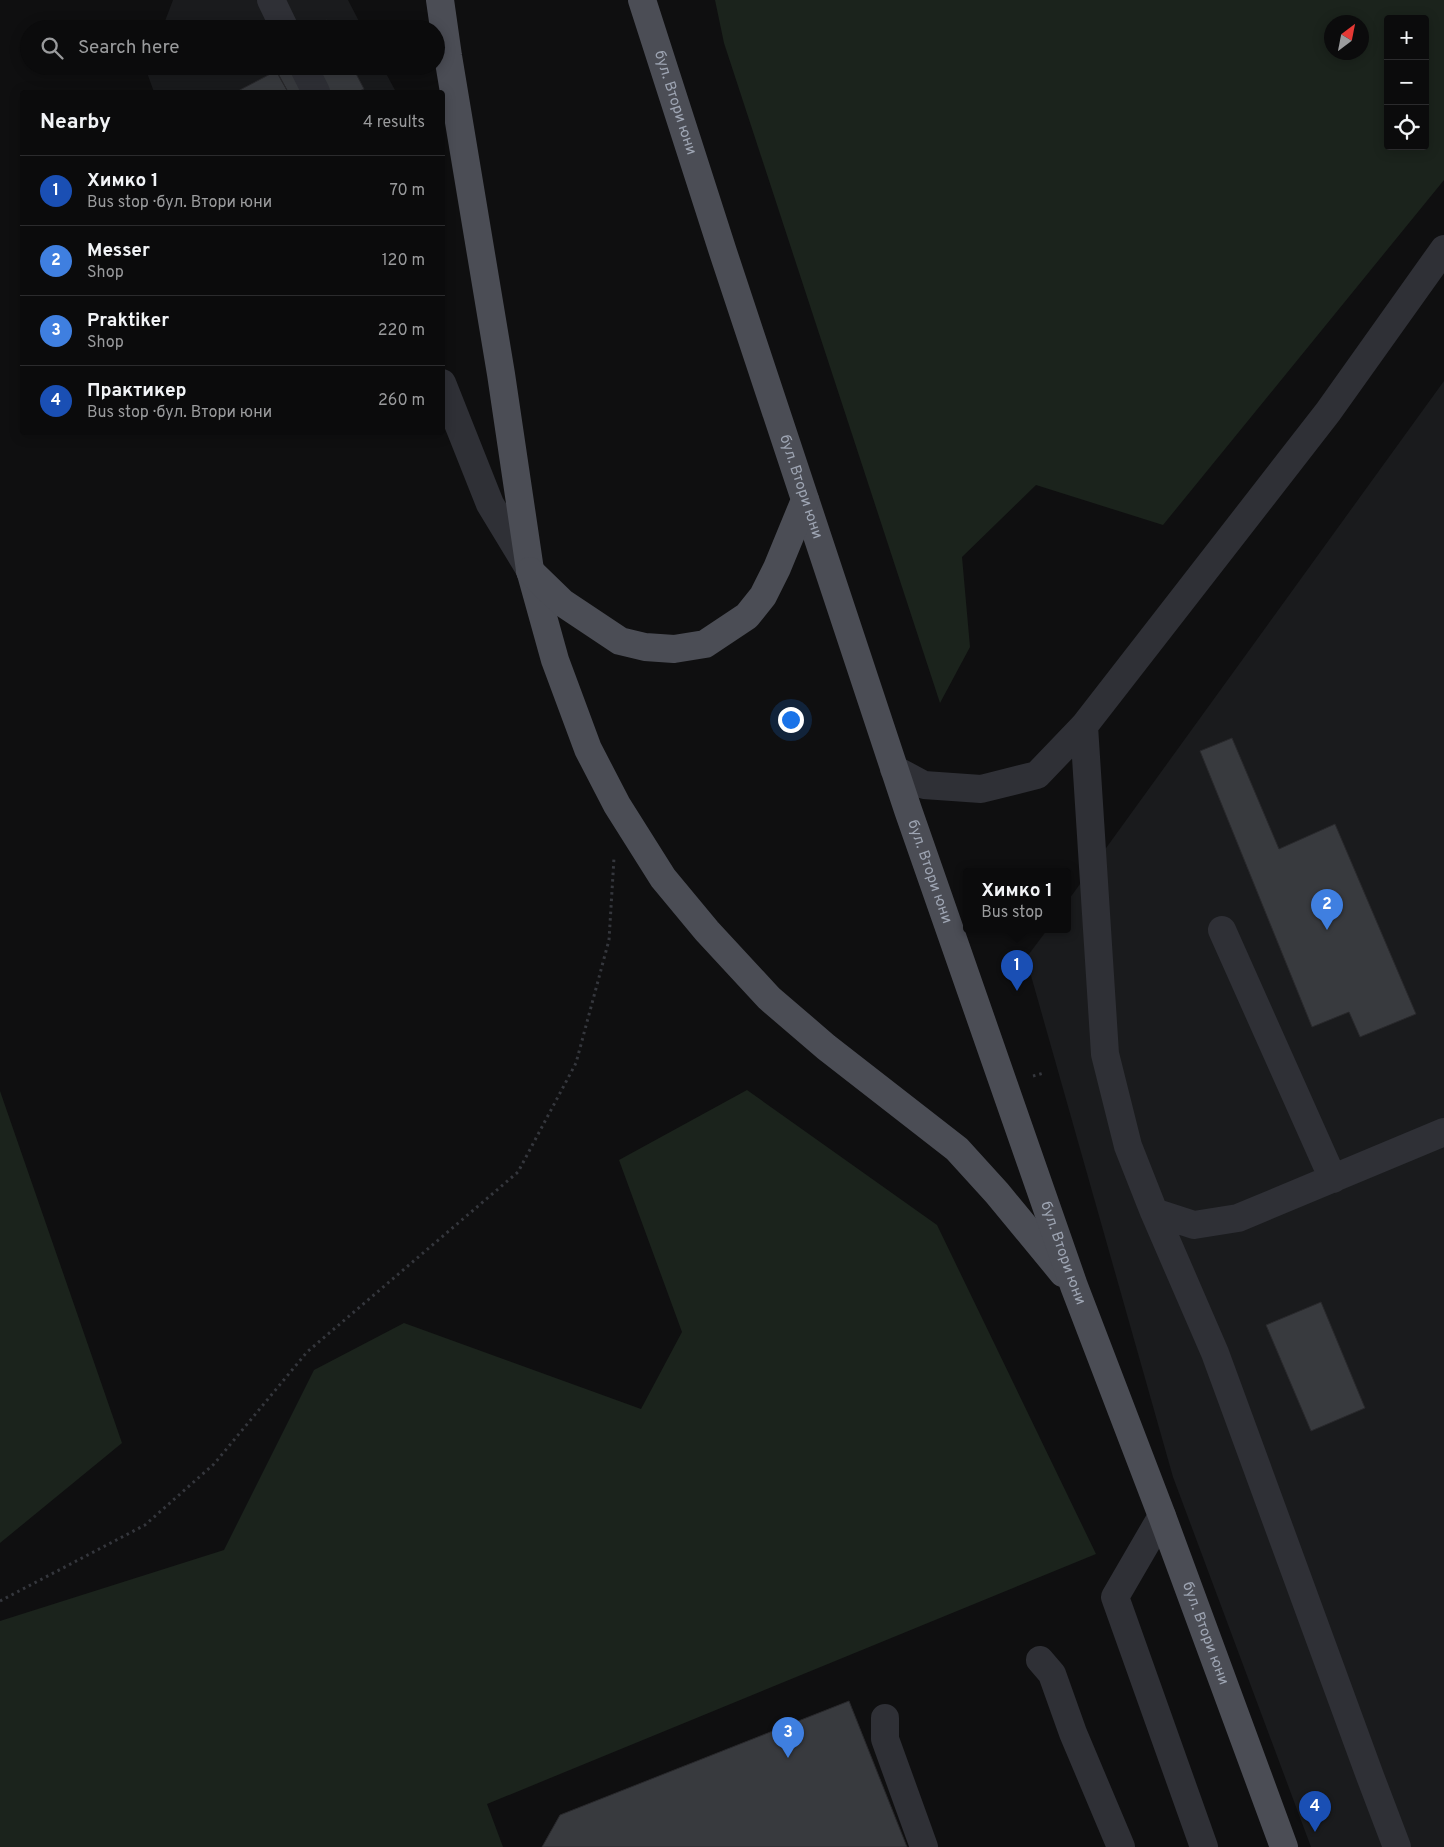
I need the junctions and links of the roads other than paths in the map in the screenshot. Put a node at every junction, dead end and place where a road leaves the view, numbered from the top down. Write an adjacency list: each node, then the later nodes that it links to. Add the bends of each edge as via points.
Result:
1 (271, 0): 4 (street)
2 (440, 0): 5 (main road)
3 (642, 0): 11 (main road, бул. Втори юни)
4 (281, 20)
5 (443, 20)
6 (445, 31): 12 (main road)
7 (308, 75): 8 (street)
8 (315, 90)
9 (1444, 249): 13 (street, via 1328,412)
10 (445, 391): 12 (street, via 490,504)
11 (805, 500): 12 (main road, via 763,596 747,616 705,644 674,649 645,647 620,640 563,603); 14 (main road, бул. Втори юни)
12 (530, 570): 19 (main road, via 555,660 588,749 617,805 663,878 769,998 826,1047 957,1149)
13 (1084, 726): 14 (street, via 1037,774 981,789 924,785); 18 (street, via 1104,1054 1128,1146)
14 (894, 769): 19 (main road, бул. Втори юни)
15 (1222, 930): 17 (street)
16 (1444, 1132): 17 (street)
17 (1333, 1179): 18 (street, via 1238,1218 1194,1225)
18 (1154, 1212): 27 (street, via 1216,1352)
19 (1074, 1286): 20 (main road, бул. Втори юни)
20 (1162, 1516): 25 (street, via 1115,1597); 26 (main road, бул. Втори юни)
21 (1040, 1660): 24 (street, via 1052,1674)
22 (885, 1718): 23 (street, via 885,1739)
23 (924, 1847)
24 (1121, 1847)
25 (1204, 1847)
26 (1284, 1847)
27 (1397, 1847)

